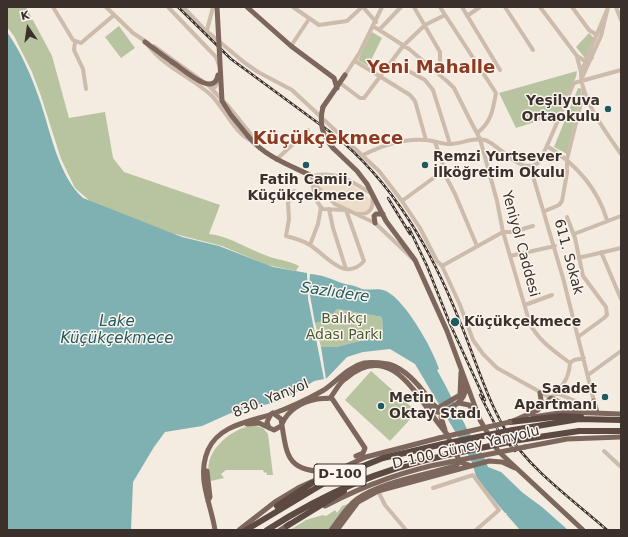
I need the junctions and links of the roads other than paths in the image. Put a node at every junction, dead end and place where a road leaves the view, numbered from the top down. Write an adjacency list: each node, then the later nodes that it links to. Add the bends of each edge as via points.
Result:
1 (53, 7): 32 (street)
2 (106, 7): 21 (street)
3 (168, 7): 50 (street, via 216,57)
4 (213, 7): 30 (street)
5 (217, 7): 42 (main road, bridge)
6 (248, 7): 34 (main road)
7 (293, 7): 24 (street)
8 (362, 7): 24 (street, via 346,21 319,25); 26 (street)
9 (382, 7): 26 (street)
10 (401, 7): 29 (street)
11 (414, 7): 27 (street)
12 (440, 7): 22 (street)
13 (462, 7): 23 (street)
14 (480, 7): 23 (street)
15 (505, 7): 36 (street)
16 (540, 7): 37 (street)
17 (572, 7): 31 (street, via 589,30)
18 (616, 7): 25 (street)
19 (186, 8): 30 (street)
20 (606, 8): 31 (street); 38 (street, via 601,36)
21 (114, 15): 32 (street, via 81,43); 33 (street)
22 (445, 15): 27 (street); 58 (street, via 496,93 491,116 486,126)
23 (467, 16): 43 (street)
24 (309, 19): 34 (street)
25 (621, 20)
26 (376, 22): 28 (street)
27 (425, 25): 35 (street); 47 (street, via 440,52)
28 (373, 26): 29 (street, Yeniyol Caddesi); 39 (street)
29 (380, 29): 35 (street, Yeniyol Caddesi)
30 (207, 30): 66 (street, via 258,72 292,90)
31 (597, 35): 40 (street)
32 (75, 42): 54 (street, via 74,50 83,70)
33 (145, 42): 42 (main road, bridge, via 206,84 218,79); 53 (street, via 161,50); 61 (street, via 160,58 212,97 243,136)
34 (292, 46): 49 (main road)
35 (403, 46): 41 (street); 47 (street, Yeniyol Caddesi)
36 (533, 50)
37 (577, 56): 40 (street); 45 (street)
38 (592, 58): 40 (street); 51 (street)
39 (355, 61): 46 (street); 48 (street)
40 (586, 61): 45 (street)
41 (392, 62): 48 (street); 63 (street, via 428,84 433,90)
42 (219, 70): 61 (main road, bridge, via 222,100)
43 (500, 70)
44 (621, 70): 51 (street, via 590,80)
45 (581, 72): 51 (street)
46 (345, 75): 49 (main road); 52 (main road)
47 (440, 75): 58 (street, Yeniyol Caddesi, via 454,88)
48 (380, 77): 52 (street, via 364,98); 60 (street, via 410,95 415,101)
49 (334, 78): 52 (main road)
50 (219, 80): 53 (street, via 215,87); 56 (street)
51 (581, 80): 55 (street); 64 (street, via 574,84)
52 (338, 85): 74 (main road, bridge, via 323,107 321,124 332,148 357,170)
53 (210, 87): 56 (street)
54 (86, 89)
55 (584, 91): 65 (street); 67 (street)
56 (220, 97): 61 (street, via 250,133)
57 (308, 130): 68 (street)
58 (477, 133): 59 (street, Yeniyol Caddesi)
59 (480, 139): 63 (street); 69 (street, via 492,143 523,166); 87 (street, Yeniyol Caddesi)
60 (426, 140): 62 (street); 66 (street, via 396,142)
61 (253, 142): 68 (main road)
62 (435, 142): 63 (street); 70 (street)
63 (450, 144)
64 (547, 146): 67 (street); 69 (street, via 538,163)
65 (621, 154)
66 (363, 155): 75 (street, via 388,181)
67 (567, 158): 79 (street, via 562,201); 84 (street, via 595,192)
68 (276, 160): 71 (main road)
69 (530, 166): 79 (street, 611. Sokak)
70 (443, 170): 75 (street); 90 (street, via 456,194)
71 (312, 176): 72 (street); 74 (street, via 339,176)
72 (313, 183): 76 (street); 78 (street, via 329,199)
73 (294, 191): 89 (street, via 288,203 286,236)
74 (372, 194): 80 (street, via 371,210 365,214); 81 (main road)
75 (402, 201): 97 (street, via 420,228 436,261)
76 (321, 207): 77 (street); 89 (street)
77 (328, 210): 78 (street); 98 (street)
78 (346, 210): 80 (street); 98 (street, via 364,261 355,268)
79 (545, 211): 91 (street, 611. Sokak)
80 (358, 214): 85 (street)
81 (383, 214): 85 (main road, via 374,216); 96 (main road)
82 (621, 216): 84 (street)
83 (567, 217): 88 (street)
84 (607, 220): 88 (street)
85 (375, 223): 96 (street)
86 (533, 226): 87 (street)
87 (503, 232): 90 (street); 94 (street, Yeniyol Caddesi)
88 (574, 234): 95 (street)
89 (310, 245): 98 (street, via 334,265)
90 (477, 246): 97 (street)
91 (555, 246): 94 (street); 102 (street, 611. Sokak)
92 (621, 248): 93 (street)
93 (601, 252): 95 (street); 100 (street)
94 (510, 256): 101 (street, Yeniyol Caddesi)
95 (578, 258): 102 (street, via 583,276 607,312 604,318)
96 (414, 260): 106 (main road)
97 (442, 266): 109 (street, via 473,340 483,354 497,368)
98 (346, 269)
99 (552, 295): 101 (street)
100 (621, 299)
101 (525, 305): 105 (street, Yeniyol Caddesi, via 535,334)
102 (578, 337): 104 (street, 611. Sokak)
103 (621, 352): 107 (street)
104 (584, 358): 105 (street); 107 (street, 611. Sokak)
105 (570, 363): 110 (street, via 569,375)
106 (462, 369): 115 (main road, via 466,390); 124 (main road)
107 (588, 375): 114 (street, 611. Sokak)
108 (324, 389): 111 (main road, via 329,389); 112 (main road, via 322,395); 118 (main road, 830. Yanyol, via 354,367 365,363 391,365 414,381 433,411); 121 (main road, 830. Yanyol)
109 (540, 393): 113 (street); 117 (main road)
110 (556, 393): 113 (street); 116 (street)
111 (332, 395): 112 (main road, 830. Yanyol); 130 (main road, 830. Yanyol, via 344,379 361,368 386,368 408,381); 134 (main road, via 365,448 363,453)
112 (325, 398): 127 (main road, 830. Yanyol, via 296,407 285,416)
113 (551, 398): 117 (main road); 119 (main road)
114 (594, 400): 116 (street); 120 (main road)
115 (458, 401): 118 (main road); 124 (main road, via 469,405)
116 (585, 405): 120 (main road)
117 (542, 408): 126 (main road)
118 (441, 410): 130 (main road)
119 (583, 413): 120 (main road); 126 (main road, via 553,413)
120 (597, 413): 122 (main road)
121 (272, 414): 127 (main road, via 280,417); 128 (main road, via 267,422); 143 (main road, 830. Yanyol, via 238,423 217,437 206,456 203,471)
122 (621, 414)
123 (606, 419): 125 (highway, D-100); 126 (highway, via 567,416); 149 (highway, D-100, bridge, via 564,421 393,455 337,476)
124 (480, 420): 133 (main road)
125 (621, 420)
126 (510, 422): 140 (main road, bridge, via 366,457)
127 (282, 425): 128 (main road, via 276,430); 140 (main road, via 285,447 294,462 309,472)
128 (270, 428): 143 (main road, 830. Yanyol, via 259,423 249,423 220,439 209,458)
129 (621, 430): 141 (highway, D-100, bridge, via 579,430 519,440 401,466)
130 (447, 434): 136 (main road)
131 (621, 437): 146 (main road, D-100 Güney Yanyolu, bridge, via 567,439 414,470 344,495)
132 (604, 450): 138 (street)
133 (498, 451): 135 (main road); 139 (main road)
134 (356, 456)
135 (488, 461): 137 (main road); 139 (main road, via 502,462)
136 (460, 462): 137 (main road); 152 (main road, via 455,466 372,491 356,500)
137 (470, 466): 145 (main road)
138 (621, 467)
139 (515, 468): 156 (main road)
140 (334, 472): 142 (main road)
141 (360, 480): 146 (highway); 150 (highway, D-100, via 309,505)
142 (312, 483): 148 (main road, via 285,495); 149 (highway, via 268,511)
143 (206, 484): 147 (main road, 830. Yanyol)
144 (433, 488): 155 (street, via 472,475 499,510)
145 (378, 491): 153 (main road, via 358,502); 154 (street, via 385,505)
146 (287, 526): 151 (main road, D-100 Güney Yanyolu)
147 (215, 530)
148 (239, 530)
149 (245, 530)
150 (267, 530)
151 (280, 530)
152 (331, 530)
153 (337, 530)
154 (406, 530)
155 (476, 530)
156 (583, 530)

